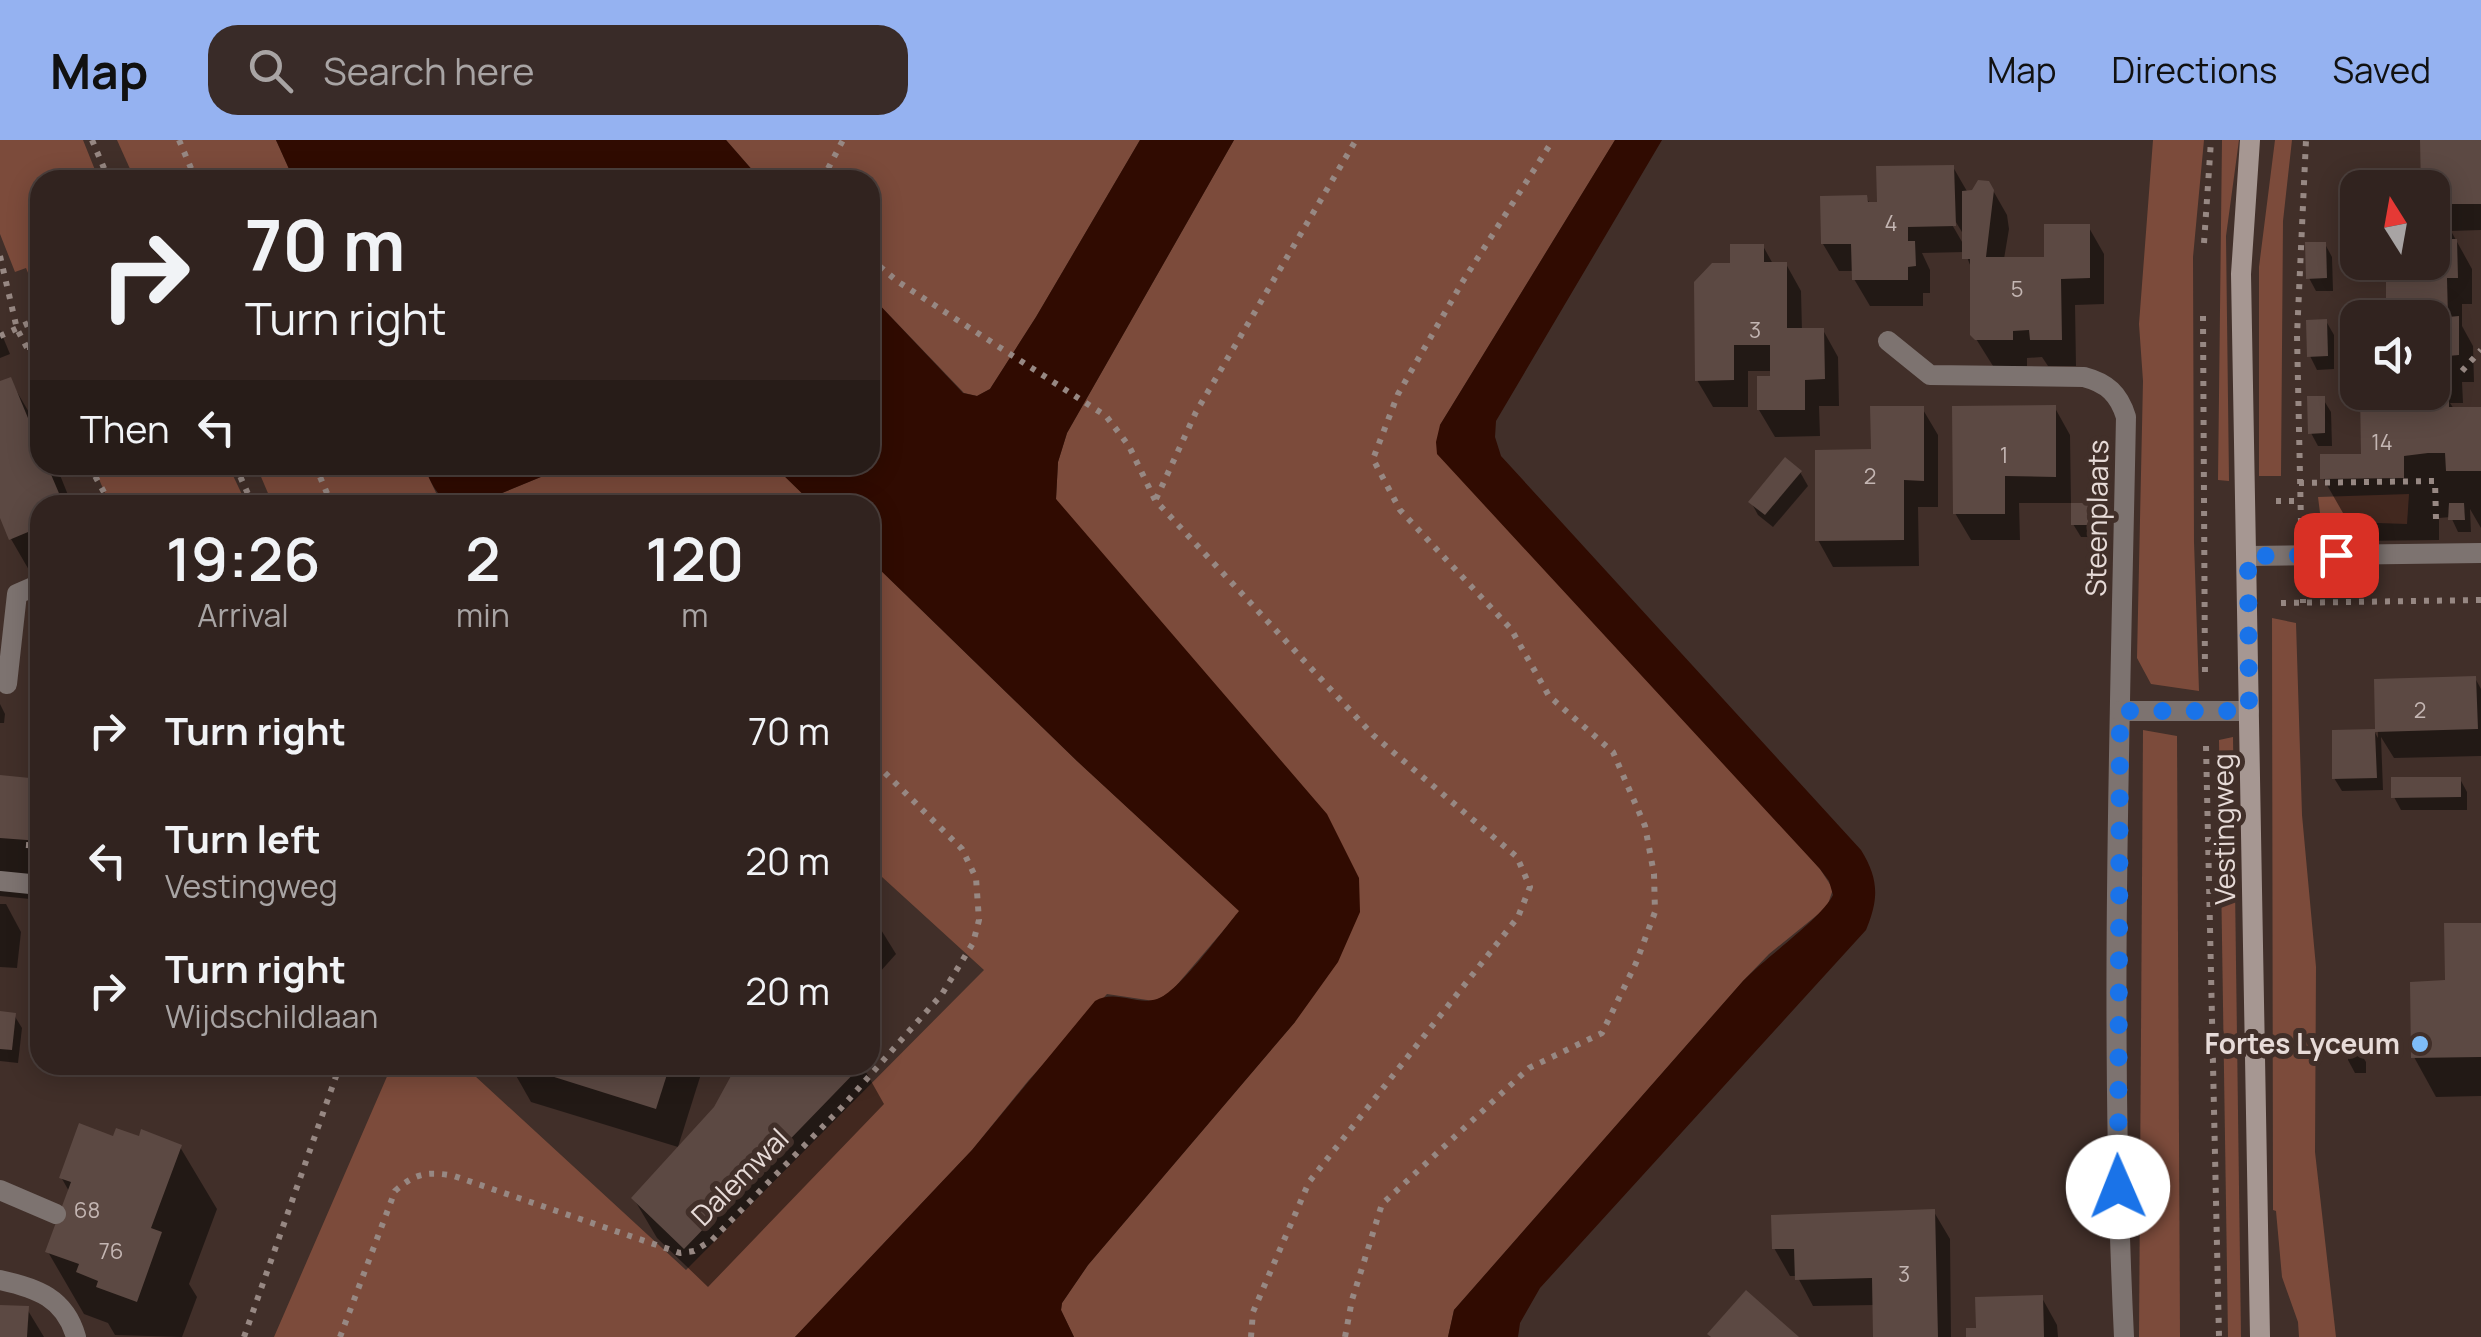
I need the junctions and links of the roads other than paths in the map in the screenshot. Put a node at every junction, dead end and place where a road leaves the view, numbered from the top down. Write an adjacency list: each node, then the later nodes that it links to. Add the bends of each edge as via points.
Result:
1 (2250, 140): 4 (street, Vestingweg, via 2241,274)
2 (1888, 340): 7 (street, Steenplaats, via 1930,375 2084,377 2121,402 2126,417)
3 (2481, 553): 4 (street)
4 (2248, 556): 8 (street, Vestingweg)
5 (30, 588): 6 (street, via 16,594)
6 (7, 684)
7 (2120, 711): 8 (street); 15 (street, via 2116,1040)
8 (2249, 711): 16 (street, Vestingweg)
9 (0, 881): 10 (street)
10 (30, 884)
11 (0, 1190): 12 (street)
12 (56, 1214)
13 (0, 1280): 14 (street, via 53,1298)
14 (76, 1337)
15 (2124, 1337)
16 (2260, 1337)

